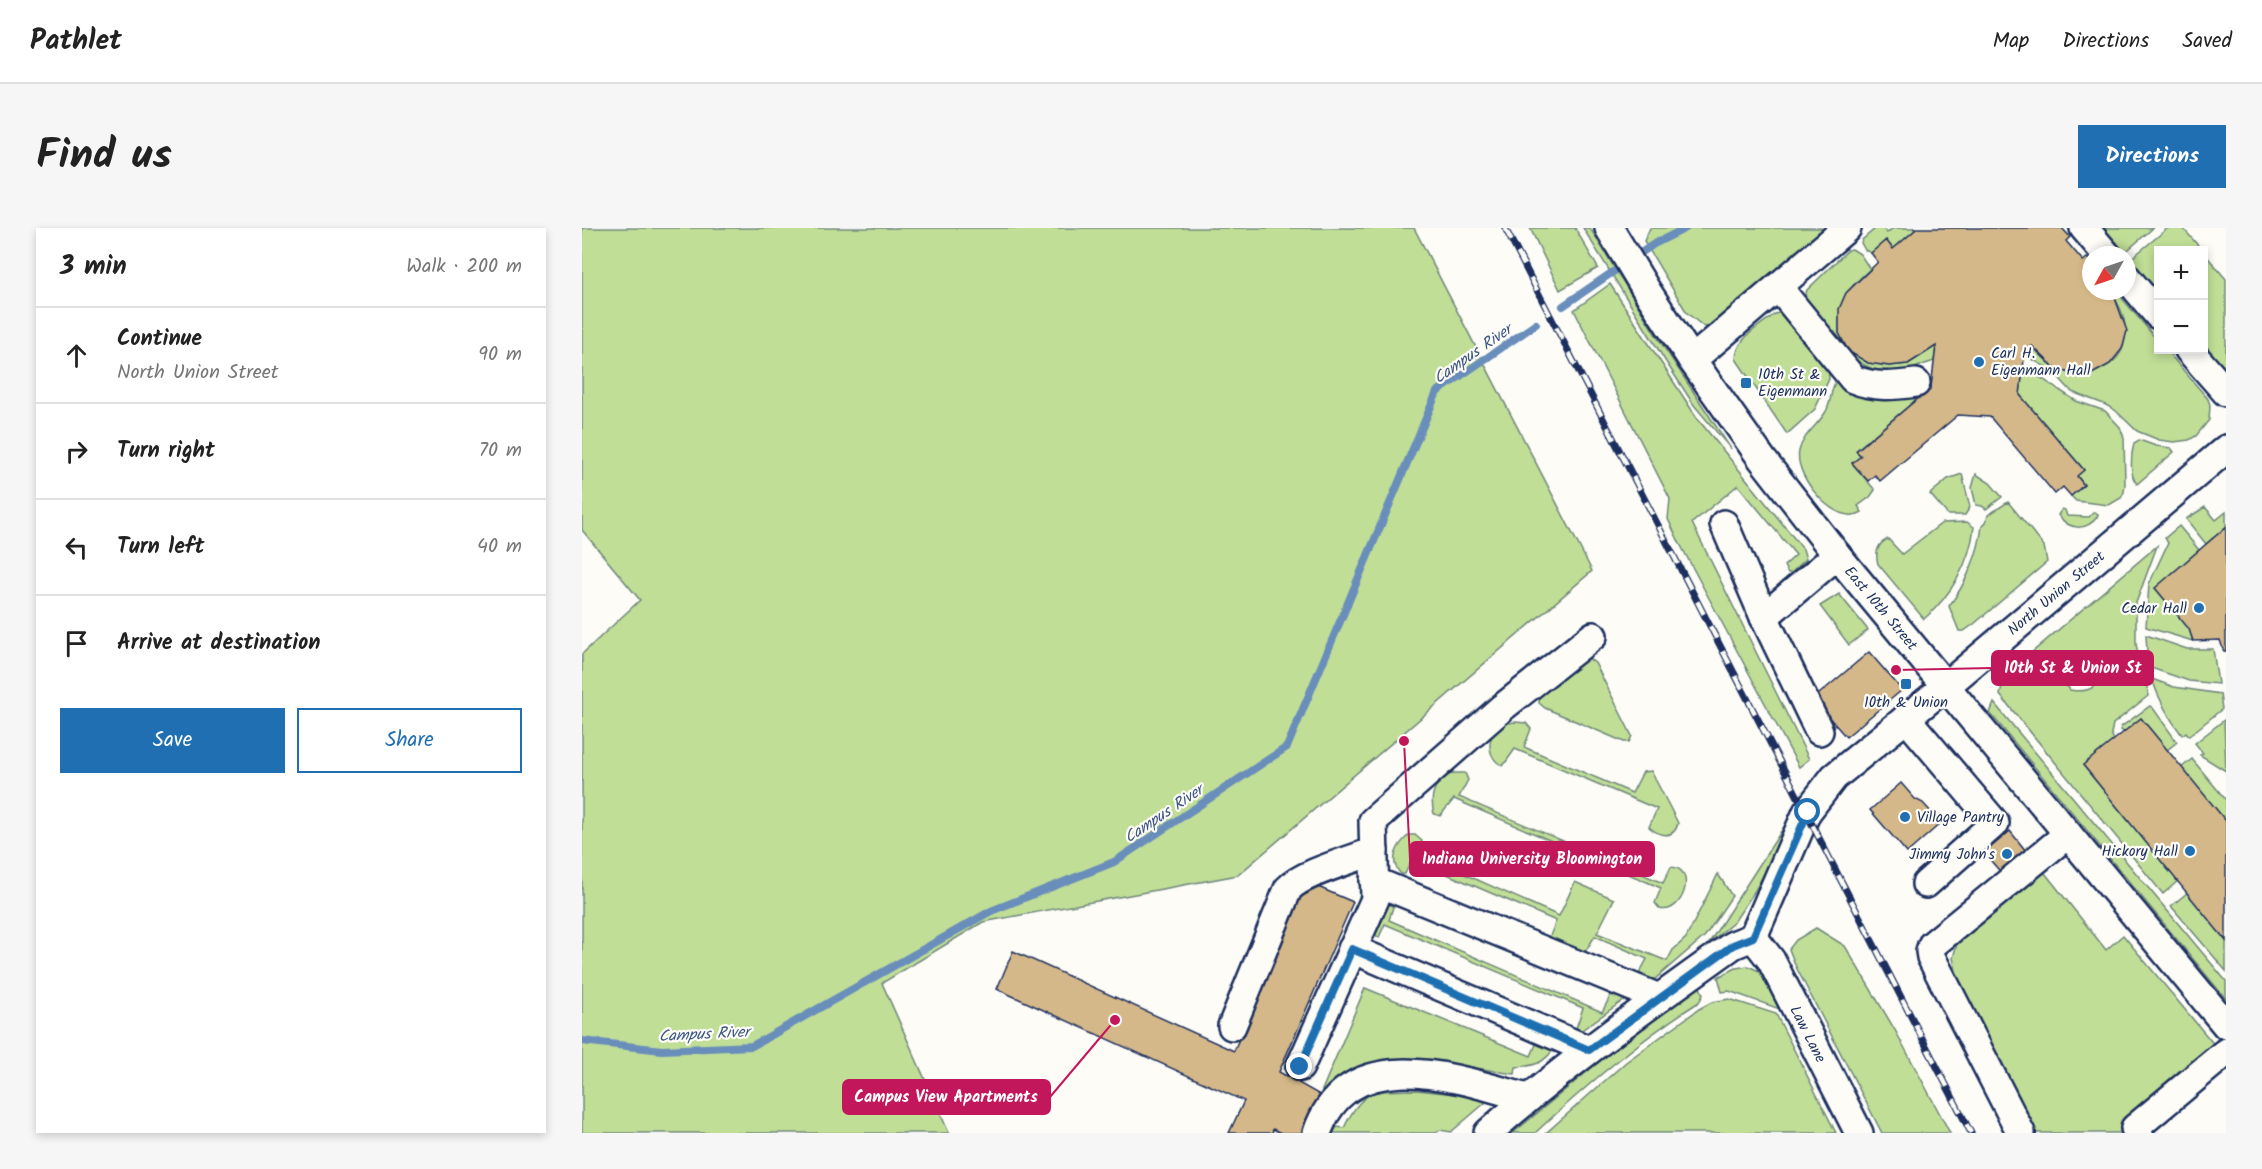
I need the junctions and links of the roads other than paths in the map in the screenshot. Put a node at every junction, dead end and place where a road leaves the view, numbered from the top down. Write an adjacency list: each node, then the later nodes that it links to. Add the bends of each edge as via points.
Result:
1 (1609, 228): 9 (street, East 10th Street)
2 (1847, 228): 5 (street)
3 (2084, 228): 4 (street)
4 (2099, 246)
5 (1778, 287): 9 (street); 10 (street, via 1853,380 1888,386)
6 (2136, 289): 7 (street)
7 (2154, 310)
8 (2193, 354): 11 (street)
9 (1692, 360): 14 (street, East 10th Street)
10 (1916, 383)
11 (2226, 392)
12 (2226, 449): 17 (street, North Union Street)
13 (1724, 524): 15 (street)
14 (1837, 555): 15 (street); 17 (street, East 10th Street)
15 (1764, 617): 19 (street)
16 (1593, 636): 21 (street, via 1503,707 1373,821)
17 (1946, 686): 18 (street, North Union Street); 20 (street, East 10th Street)
18 (1906, 718): 23 (street, via 1995,823); 24 (street, North Union Street, via 1834,777 1808,812)
19 (1819, 731)
20 (2068, 834): 27 (street, East 10th Street); 36 (street, via 1932,945 1930,951)
21 (1374, 851): 22 (street); 28 (street, via 1304,878 1288,890)
22 (1374, 881): 25 (street, via 1375,899); 26 (street)
23 (1926, 884)
24 (1753, 937): 26 (street, via 1733,945); 35 (street, Law Lane, via 1771,960)
25 (1352, 949): 29 (street); 31 (street)
26 (1659, 998): 29 (street)
27 (2226, 1025)
28 (1232, 1026)
29 (1589, 1050): 32 (street)
30 (2226, 1052): 37 (street, via 2135,1128)
31 (1300, 1067)
32 (1527, 1098): 33 (street, via 1452,1077 1371,1076 1340,1094); 34 (street)
33 (1317, 1133)
34 (1488, 1133)
35 (1860, 1133)
36 (2021, 1133)
37 (2139, 1133)

